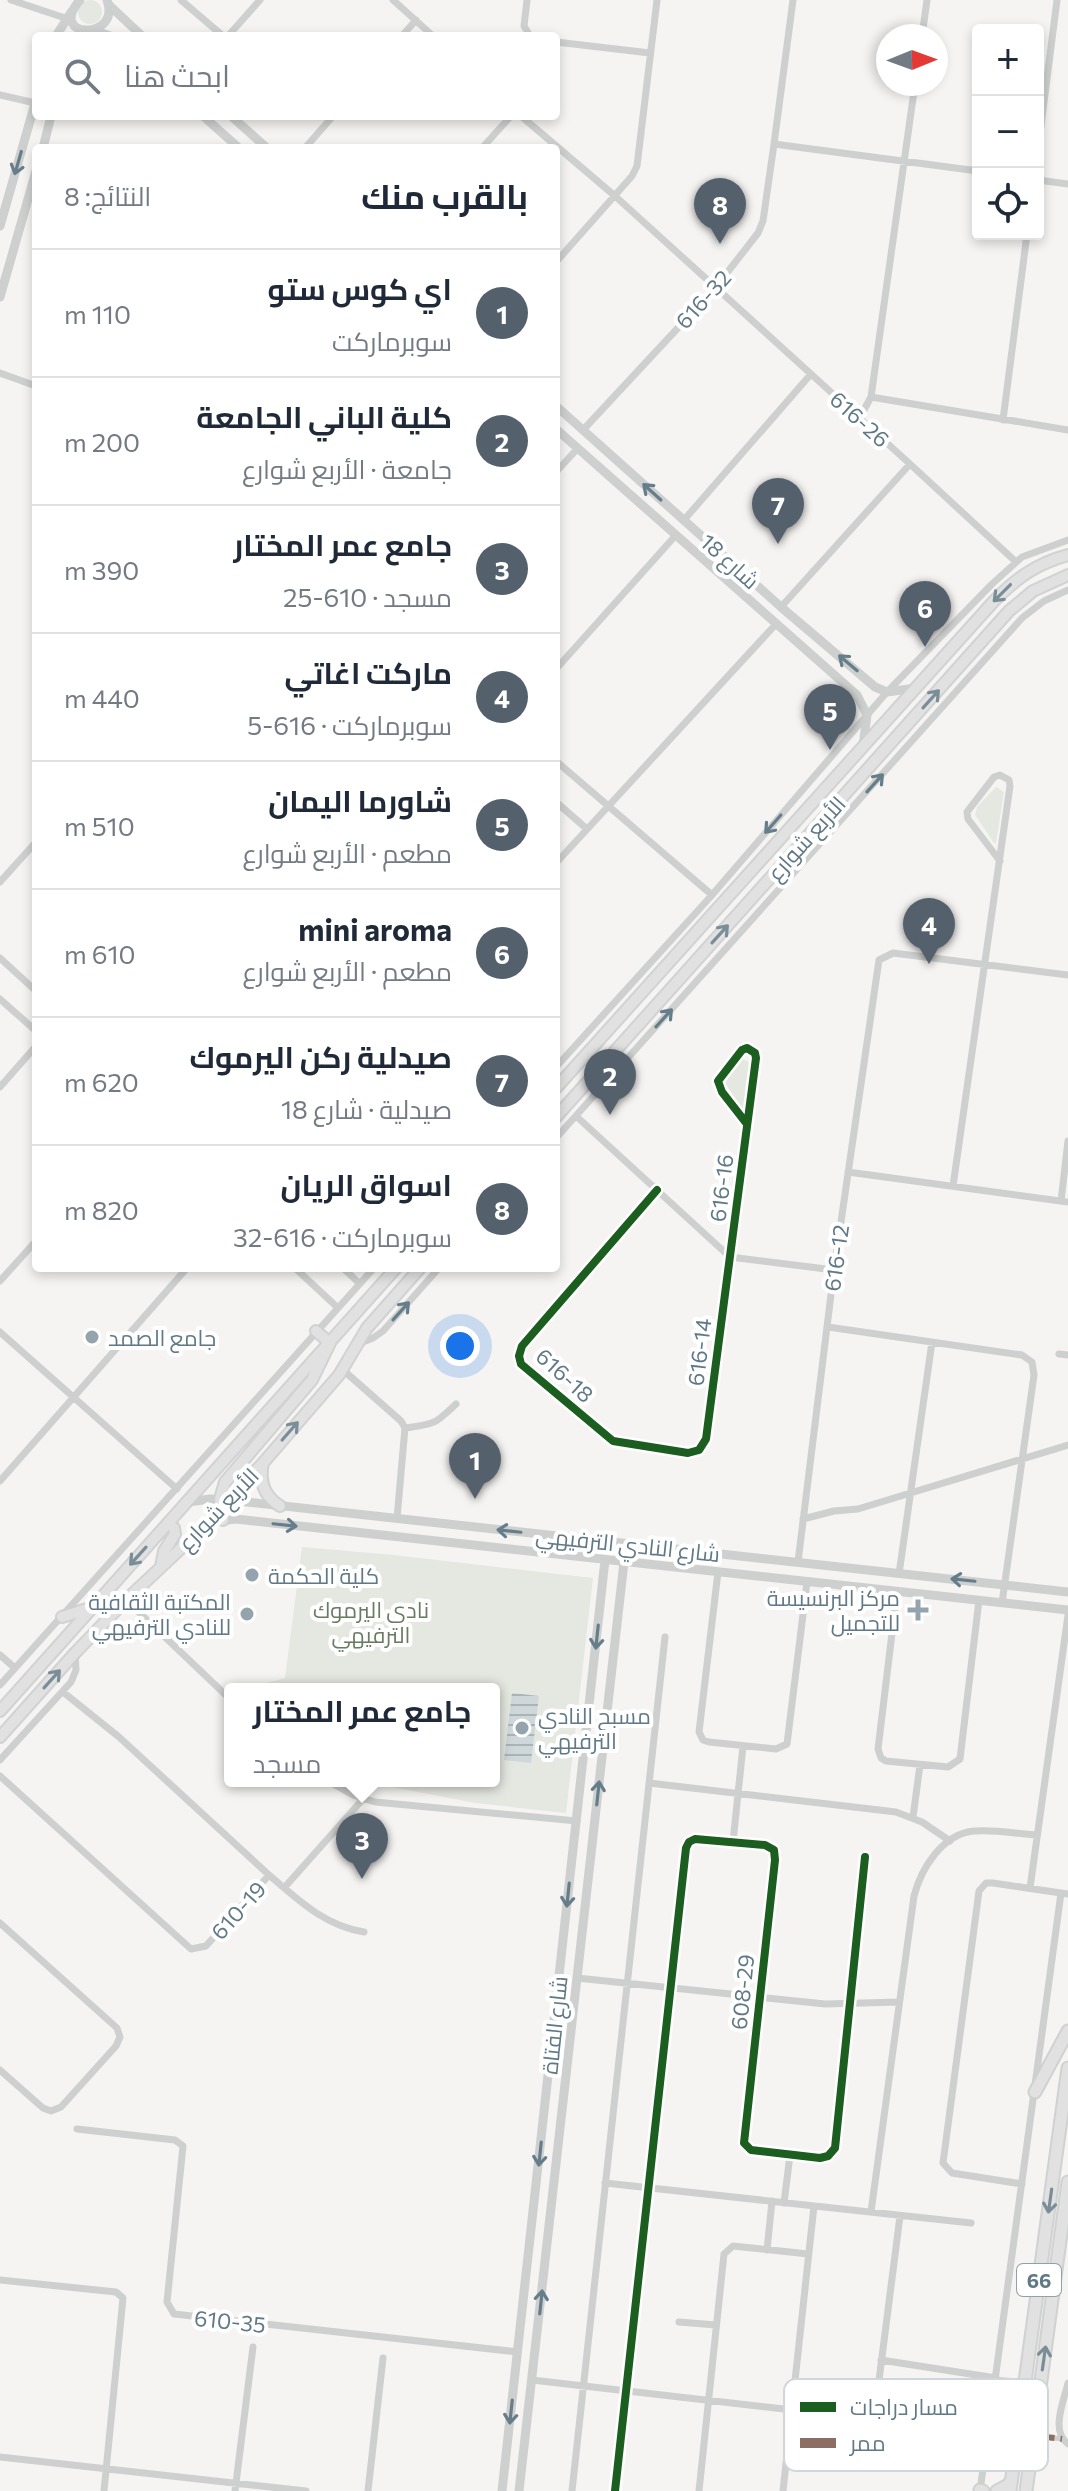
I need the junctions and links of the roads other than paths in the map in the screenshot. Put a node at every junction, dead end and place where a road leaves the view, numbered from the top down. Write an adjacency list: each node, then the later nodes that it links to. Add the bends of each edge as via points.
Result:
1 (11, 0): 12 (street)
2 (181, 0): 18 (street)
3 (260, 0): 19 (street)
4 (393, 0): 11 (street)
5 (527, 0): 22 (street)
6 (657, 0): 24 (street)
7 (793, 0): 44 (street, 616-32)
8 (927, 0): 14 (street)
9 (1057, 0): 28 (street)
10 (108, 2): 16 (street, via 105,21); 17 (street)
11 (403, 4): 13 (street)
12 (73, 7): 15 (street); 16 (street, via 73,25)
13 (416, 20): 20 (street); 21 (street)
14 (924, 24)
15 (58, 32)
16 (87, 32)
17 (138, 32)
18 (220, 32)
19 (229, 32)
20 (406, 32)
21 (429, 32)
22 (528, 32)
23 (560, 42): 24 (street)
24 (650, 53): 52 (street, via 637,166)
25 (0, 95): 27 (street)
26 (913, 96): 46 (street)
27 (32, 101)
28 (1044, 102)
29 (32, 114): 51 (street, one-way to 51)
30 (50, 120): 38 (street)
31 (208, 120): 37 (street)
32 (235, 120): 36 (street)
33 (330, 120): 41 (street)
34 (507, 120): 42 (street)
35 (526, 120): 43 (street)
36 (241, 125): 37 (street); 40 (street)
37 (228, 137): 39 (street)
38 (44, 144)
39 (235, 144)
40 (262, 144)
41 (308, 144)
42 (486, 144)
43 (554, 144)
44 (774, 144): 46 (street); 56 (street, 616-32, via 758,233)
45 (560, 149): 52 (street)
46 (905, 161): 47 (street); 61 (street)
47 (972, 170)
48 (1044, 181): 49 (street)
49 (1068, 184)
50 (32, 185): 57 (street)
51 (4, 196): 53 (street)
52 (615, 196): 55 (street); 56 (street)
53 (0, 226)
54 (1026, 240): 64 (street)
55 (560, 258)
56 (716, 287): 59 (street); 65 (street, 616-32)
57 (0, 297)
58 (0, 373): 60 (street)
59 (811, 374): 63 (street, 616-26); 73 (street, 616-26)
60 (32, 385)
61 (871, 397): 63 (street); 64 (street)
62 (560, 410): 65 (street, شارع 18)
63 (859, 419): 69 (street, 616-26)
64 (1003, 420): 66 (street)
65 (583, 430): 71 (street, شارع 18)
66 (1068, 430)
67 (560, 432): 68 (street, شارع 18)
68 (578, 448): 70 (street); 72 (street, شارع 18)
69 (910, 464): 77 (street); 80 (street, 616-26)
70 (560, 468)
71 (634, 475): 72 (street); 73 (street, شارع 18, one-way to 71)
72 (622, 487): 74 (street, شارع 18)
73 (684, 520): 80 (street, شارع 18)
74 (676, 535): 81 (street, شارع 18); 82 (street)
75 (1068, 540): 77 (street)
76 (1068, 555): 83 (main road, الأربع شوارع, one-way to 83, via 1036,567 1009,586)
77 (1016, 562): 84 (street)
78 (1068, 575): 103 (main road, الأربع شوارع, one-way to 78, via 1009,611 1033,591)
79 (1068, 590): 109 (street, one-way to 79, via 1022,618)
80 (781, 607): 84 (street, شارع 18, one-way to 80)
81 (776, 624): 85 (street, شارع 18, via 857,695); 89 (street)
82 (560, 665)
83 (916, 688): 84 (street); 86 (main road, الأربع شوارع)
84 (887, 692): 85 (street)
85 (867, 715): 86 (street); 95 (street, one-way to 95)
86 (863, 746): 102 (main road, الأربع شوارع)
87 (560, 764): 89 (street)
88 (560, 805): 90 (street)
89 (607, 805): 90 (street); 95 (street)
90 (587, 829): 92 (street)
91 (32, 846): 94 (street)
92 (560, 859)
93 (1000, 861): 93 (street, via 967,812 1000,775 1010,786); 97 (street)
94 (0, 882)
95 (712, 895): 105 (street)
96 (0, 958): 99 (street)
97 (984, 964): 98 (street); 113 (street, 616-12, via 882,956 876,966); 114 (street)
98 (1068, 975)
99 (32, 987)
100 (0, 999): 101 (street)
101 (32, 1027)
102 (608, 1030): 103 (main road); 106 (main road, الأربع شوارع)
103 (623, 1043): 108 (main road, الأربع شوارع)
104 (32, 1051): 107 (street)
105 (560, 1063)
106 (560, 1084)
107 (0, 1087)
108 (560, 1113)
109 (576, 1116): 111 (street); 115 (street)
110 (747, 1124): 110 (street, 616-16, via 718,1081 747,1048 756,1058); 118 (street, 616-16)
111 (560, 1134)
112 (1068, 1141): 116 (street)
113 (848, 1172): 114 (street); 119 (street, 616-12)
114 (953, 1186): 116 (street)
115 (657, 1190): 118 (street); 143 (street, 616-18, via 522,1346 519,1356 521,1364 613,1441 688,1453)
116 (1064, 1201)
117 (32, 1245): 127 (street)
118 (730, 1257): 119 (street); 143 (street, 616-14, via 706,1439)
119 (834, 1270): 130 (street, 616-12)
120 (184, 1272): 139 (street)
121 (299, 1272): 129 (street)
122 (347, 1272): 128 (street)
123 (370, 1272): 128 (street)
124 (392, 1272): 134 (main road, الأربع شوارع)
125 (416, 1272): 135 (main road, الأربع شوارع)
126 (435, 1272): 135 (street, one-way to 126, via 378,1335)
127 (0, 1281)
128 (359, 1283): 129 (street)
129 (337, 1307): 131 (street)
130 (828, 1327): 133 (street); 155 (street, 616-12)
131 (316, 1331): 134 (main road); 149 (street)
132 (0, 1332): 139 (street)
133 (932, 1342): 144 (street, via 1022,1355 1032,1362); 150 (street)
134 (330, 1343): 146 (main road, via 312,1380); 151 (main road, الأربع شوارع)
135 (356, 1344): 138 (main road, الأربع شوارع)
136 (1059, 1354): 137 (street)
137 (1068, 1355)
138 (343, 1370): 141 (street); 145 (main road, الأربع شوارع, one-way to 138)
139 (75, 1396): 147 (street); 149 (street)
140 (456, 1404): 141 (street, via 436,1423)
141 (405, 1428): 154 (street)
142 (1068, 1445): 144 (street)
143 (699, 1450)
144 (1022, 1459): 150 (street); 165 (street)
145 (263, 1463): 148 (main road, الأربع شوارع); 152 (main road, via 265,1491)
146 (230, 1475): 148 (main road); 153 (main road)
147 (0, 1481)
148 (242, 1485): 153 (main road, الأربع شوارع)
149 (177, 1489): 174 (street)
150 (911, 1493): 155 (street); 163 (street)
151 (188, 1502): 153 (street, شارع النادي الترفيهي); 156 (main road, الأربع شوارع)
152 (280, 1506): 153 (street, شارع النادي الترفيهي); 154 (street, شارع النادي الترفيهي)
153 (223, 1507): 158 (street, شارع النادي الترفيهي, one-way to 158, via 236,1519); 159 (main road, الأربع شوارع)
154 (397, 1518): 157 (street, شارع النادي الترفيهي, one-way to 154)
155 (803, 1519): 157 (street, 616-12)
156 (168, 1523): 159 (main road, via 175,1534); 172 (main road, الأربع شوارع, one-way to 172)
157 (798, 1562): 161 (street, شارع النادي الترفيهي)
158 (605, 1565): 160 (street, شارع النادي الترفيهي); 183 (street, شارع الفتاة, one-way to 183)
159 (161, 1567): 169 (main road, الأربع شوارع)
160 (624, 1567): 162 (street, شارع النادي الترفيهي); 185 (street, شارع الفتاة)
161 (849, 1568): 163 (street, شارع النادي الترفيهي); 166 (street)
162 (718, 1572): 164 (street, شارع النادي الترفيهي); 186 (street, via 699,1732 706,1741)
163 (899, 1574): 165 (street, شارع النادي الترفيهي, one-way to 163)
164 (807, 1582): 166 (street, شارع النادي الترفيهي); 186 (street, via 788,1741 779,1749)
165 (1005, 1585): 168 (street, شارع النادي الترفيهي); 171 (street)
166 (844, 1586): 167 (street, شارع النادي الترفيهي)
167 (897, 1592): 170 (street, شارع النادي الترفيهي); 188 (street, via 878,1752 886,1761)
168 (1068, 1592)
169 (126, 1600): 176 (main road, الأربع شوارع); 181 (street)
170 (979, 1600): 171 (street, شارع النادي الترفيهي); 188 (street, via 960,1759 948,1767)
171 (1002, 1603): 173 (street, شارع النادي الترفيهي)
172 (92, 1608): 174 (main road); 182 (main road, الأربع شوارع)
173 (1068, 1612): 196 (street)
174 (62, 1617): 178 (street)
175 (665, 1637): 190 (street)
176 (75, 1653): 180 (street, via 76,1670); 184 (main road, الأربع شوارع, one-way to 176)
177 (0, 1655): 178 (street)
178 (15, 1668): 179 (street)
179 (0, 1685)
180 (63, 1692): 187 (street); 200 (street, 610-19)
181 (224, 1693)
182 (0, 1711)
183 (587, 1733): 185 (street, via 597,1731); 195 (street, شارع الفتاة)
184 (0, 1737)
185 (605, 1737): 206 (street, شارع الفتاة, one-way to 185)
186 (743, 1746): 192 (street)
187 (0, 1760)
188 (920, 1765): 194 (street)
189 (0, 1776): 200 (street, 610-19, via 191,1949 206,1946)
190 (649, 1783): 192 (street); 207 (street)
191 (340, 1787): 193 (street)
192 (738, 1793): 194 (street); 198 (street)
193 (363, 1799): 195 (street); 201 (street)
194 (913, 1817): 197 (street)
195 (577, 1821): 228 (street, شارع الفتاة, one-way to 228)
196 (1037, 1835): 197 (street, via 976,1831); 202 (street)
197 (950, 1841): 210 (street, via 933,1856 917,1885)
198 (733, 1842): 208 (street, via 689,1842); 209 (street, 608-29, via 774,1850)
199 (865, 1857): 211 (street)
200 (269, 1875): 201 (street)
201 (284, 1888): 205 (street, via 331,1923)
202 (1030, 1888): 203 (street); 220 (street, via 989,1883 979,1891 942,2159 952,2173)
203 (1065, 1893): 215 (street)
204 (0, 1923): 214 (street, via 117,2028 120,2037 54,2110 43,2108)
205 (364, 1932)
206 (577, 1978): 207 (street); 229 (street, شارع الفتاة)
207 (627, 1984): 208 (street); 219 (street)
208 (671, 1988): 209 (street); 221 (street)
209 (759, 1998): 211 (street); 217 (street, 608-29, via 744,2139 751,2150)
210 (899, 2002): 211 (street); 225 (street)
211 (851, 2004): 217 (street, via 835,2148 825,2158)
212 (1068, 2031): 215 (main road)
213 (1068, 2068): 243 (main road, 66, one-way to 243)
214 (0, 2070)
215 (1035, 2092): 220 (street)
216 (77, 2129): 236 (street, 610-35, via 175,2140 183,2146 167,2302 174,2314)
217 (790, 2155): 223 (street)
218 (1068, 2182): 244 (main road, 66, one-way to 218)
219 (605, 2183): 221 (street); 247 (street)
220 (1022, 2184): 242 (street)
221 (649, 2188): 222 (street); 248 (street)
222 (772, 2201): 223 (street); 230 (street)
223 (784, 2203): 224 (street)
224 (814, 2206): 225 (street); 231 (street)
225 (871, 2212): 226 (street)
226 (900, 2216): 227 (street); 238 (street)
227 (971, 2223)
228 (530, 2243): 229 (street); 236 (street, شارع الفتاة)
229 (547, 2245): 245 (street, شارع الفتاة, one-way to 229)
230 (767, 2250): 231 (street); 234 (street, via 733,2246 725,2251)
231 (808, 2254): 239 (street)
232 (0, 2280): 253 (street, via 116,2292 124,2301)
233 (679, 2322): 234 (street)
234 (716, 2325): 249 (street)
235 (253, 2347): 258 (street)
236 (518, 2352): 262 (street, شارع الفتاة, one-way to 262)
237 (383, 2358): 261 (street)
238 (881, 2360): 240 (street); 241 (street)
239 (796, 2379)
240 (879, 2379)
241 (984, 2379)
242 (995, 2379)
243 (1025, 2379)
244 (1041, 2379)
245 (532, 2380): 247 (street); 263 (street, شارع الفتاة)
246 (1068, 2383): 251 (street, via 1058,2428)
247 (583, 2385): 248 (street); 264 (street)
248 (627, 2390): 249 (street); 265 (street)
249 (709, 2400): 250 (street); 266 (street)
250 (784, 2409)
251 (1065, 2441)
252 (0, 2457): 253 (street)
253 (106, 2468): 258 (street); 259 (street)
254 (785, 2471): 267 (street)
255 (984, 2471): 268 (street)
256 (1029, 2471): 270 (main road, 66, one-way to 256)
257 (1011, 2485): 269 (main road)
258 (236, 2487): 260 (street)
259 (104, 2491)
260 (306, 2491)
261 (368, 2491)
262 (502, 2491)
263 (519, 2491)
264 (572, 2491)
265 (615, 2491)
266 (699, 2491)
267 (783, 2491)
268 (981, 2491)
269 (997, 2491)
270 (1026, 2491)

